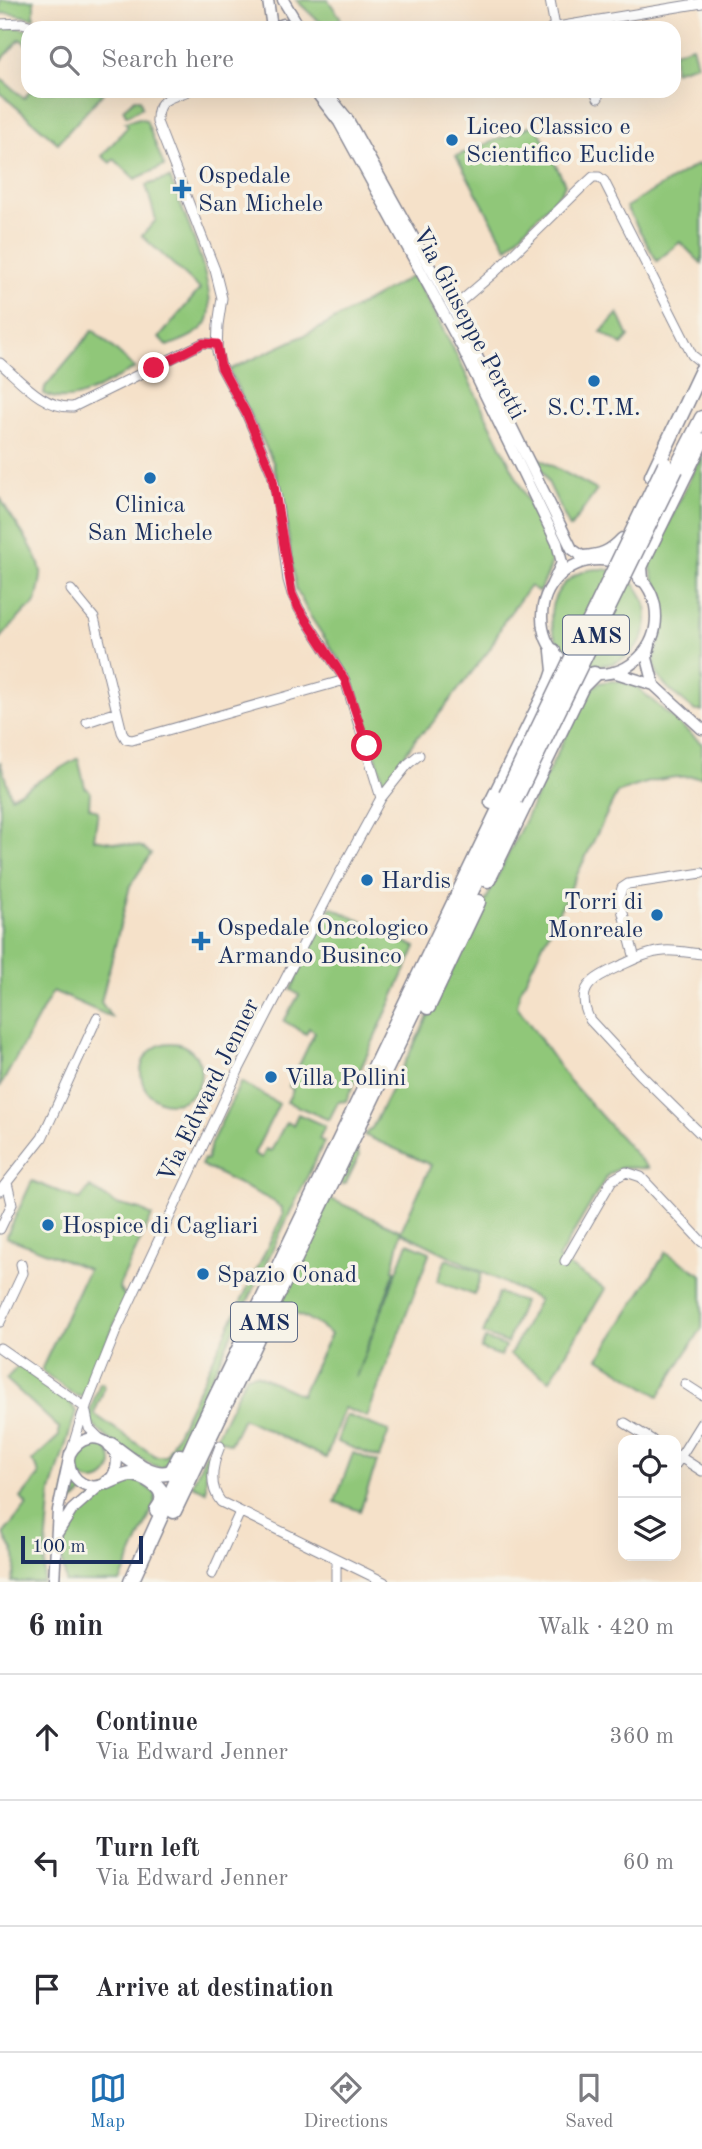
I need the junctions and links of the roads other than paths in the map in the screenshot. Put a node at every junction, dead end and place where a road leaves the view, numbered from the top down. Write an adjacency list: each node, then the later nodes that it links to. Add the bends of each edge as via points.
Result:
1 (268, 0): 5 (street)
2 (283, 0): 6 (street)
3 (550, 0): 7 (street)
4 (702, 3): 8 (street)
5 (271, 21)
6 (295, 21)
7 (552, 21)
8 (595, 21)
9 (21, 23): 10 (street)
10 (0, 24)
11 (164, 98): 15 (street, via 156,109 157,122 222,298)
12 (320, 98): 27 (street, Via Giuseppe Peretti, via 339,122 462,347 557,543 562,564)
13 (331, 98): 14 (street, Via Giuseppe Peretti, via 347,118)
14 (453, 308): 17 (street, via 586,183 599,177 692,355); 24 (street, Via Giuseppe Peretti, via 572,549)
15 (217, 344): 16 (street, via 203,343 116,388 62,408 49,403); 33 (street, via 221,367 272,474 292,594)
16 (0, 363)
17 (702, 363)
18 (702, 370): 23 (highway)
19 (702, 392): 22 (highway, AMS)
20 (702, 418): 22 (highway, AMS)
21 (702, 440): 26 (highway, via 645,556)
22 (670, 467): 42 (highway, AMS, bridge)
23 (624, 540): 24 (highway, via 607,554); 25 (highway)
24 (586, 559): 25 (street); 27 (street)
25 (613, 562): 26 (street)
26 (641, 579): 29 (street, via 655,608)
27 (552, 584): 30 (street, via 541,618)
28 (71, 590): 35 (street, via 94,618)
29 (651, 639): 31 (street, via 636,660); 34 (street, via 648,658)
30 (553, 651): 32 (street, via 568,665); 36 (highway, via 555,671)
31 (613, 672): 32 (street); 34 (street)
32 (594, 674): 38 (highway, via 582,686)
33 (345, 680): 35 (street, via 132,740 122,732); 41 (street)
34 (654, 685): 39 (street)
35 (117, 712): 37 (street)
36 (536, 714): 38 (highway, via 552,712); 48 (highway, via 415,965 376,1052)
37 (87, 722)
38 (560, 729): 47 (highway, via 446,971)
39 (702, 729)
40 (419, 755): 41 (street, Via Edward Jenner)
41 (381, 798): 61 (street, Via Edward Jenner, via 238,1071 133,1293)
42 (511, 798): 47 (highway, AMS); 48 (highway, AMS)
43 (702, 873): 45 (street, via 622,888 619,898)
44 (702, 954): 45 (street, via 664,951)
45 (635, 959): 49 (street, via 591,981 585,1010 605,1037)
46 (97, 1018): 50 (street, via 42,1138)
47 (391, 1063): 80 (highway, AMS, via 270,1307)
48 (374, 1068): 65 (highway, AMS)
49 (702, 1135)
50 (3, 1187): 51 (street, via 12,1203)
51 (0, 1229)
52 (702, 1242): 53 (street, via 641,1177 626,1172 612,1180)
53 (565, 1261)
54 (21, 1264): 55 (street, via 23,1273)
55 (0, 1322)
56 (0, 1348): 57 (street)
57 (9, 1355): 58 (street); 61 (street)
58 (0, 1364)
59 (685, 1384): 60 (street)
60 (702, 1395)
61 (86, 1408): 66 (street, via 87,1423); 69 (street, Via Edward Jenner)
62 (702, 1422): 68 (street)
63 (625, 1423): 64 (street)
64 (644, 1435)
65 (197, 1436): 66 (highway, via 165,1475); 75 (highway, AMS)
66 (105, 1442): 69 (street, via 86,1439 74,1447); 72 (street, via 116,1452 117,1468)
67 (220, 1446): 73 (street, via 214,1461 214,1489 221,1502)
68 (681, 1453)
69 (70, 1458): 72 (street, via 77,1481); 74 (street, Via Edward Jenner, via 58,1510)
70 (681, 1461): 71 (street)
71 (702, 1471)
72 (103, 1484): 74 (street, via 72,1510); 75 (highway, via 136,1474 158,1488 163,1499 151,1524)
73 (240, 1512): 76 (street); 77 (street)
74 (58, 1532): 78 (street, Via Edward Jenner)
75 (151, 1538): 79 (highway, AMS)
76 (336, 1560): 81 (street); 82 (street)
77 (212, 1574)
78 (54, 1582)
79 (131, 1582)
80 (142, 1582)
81 (336, 1582)
82 (384, 1582)

